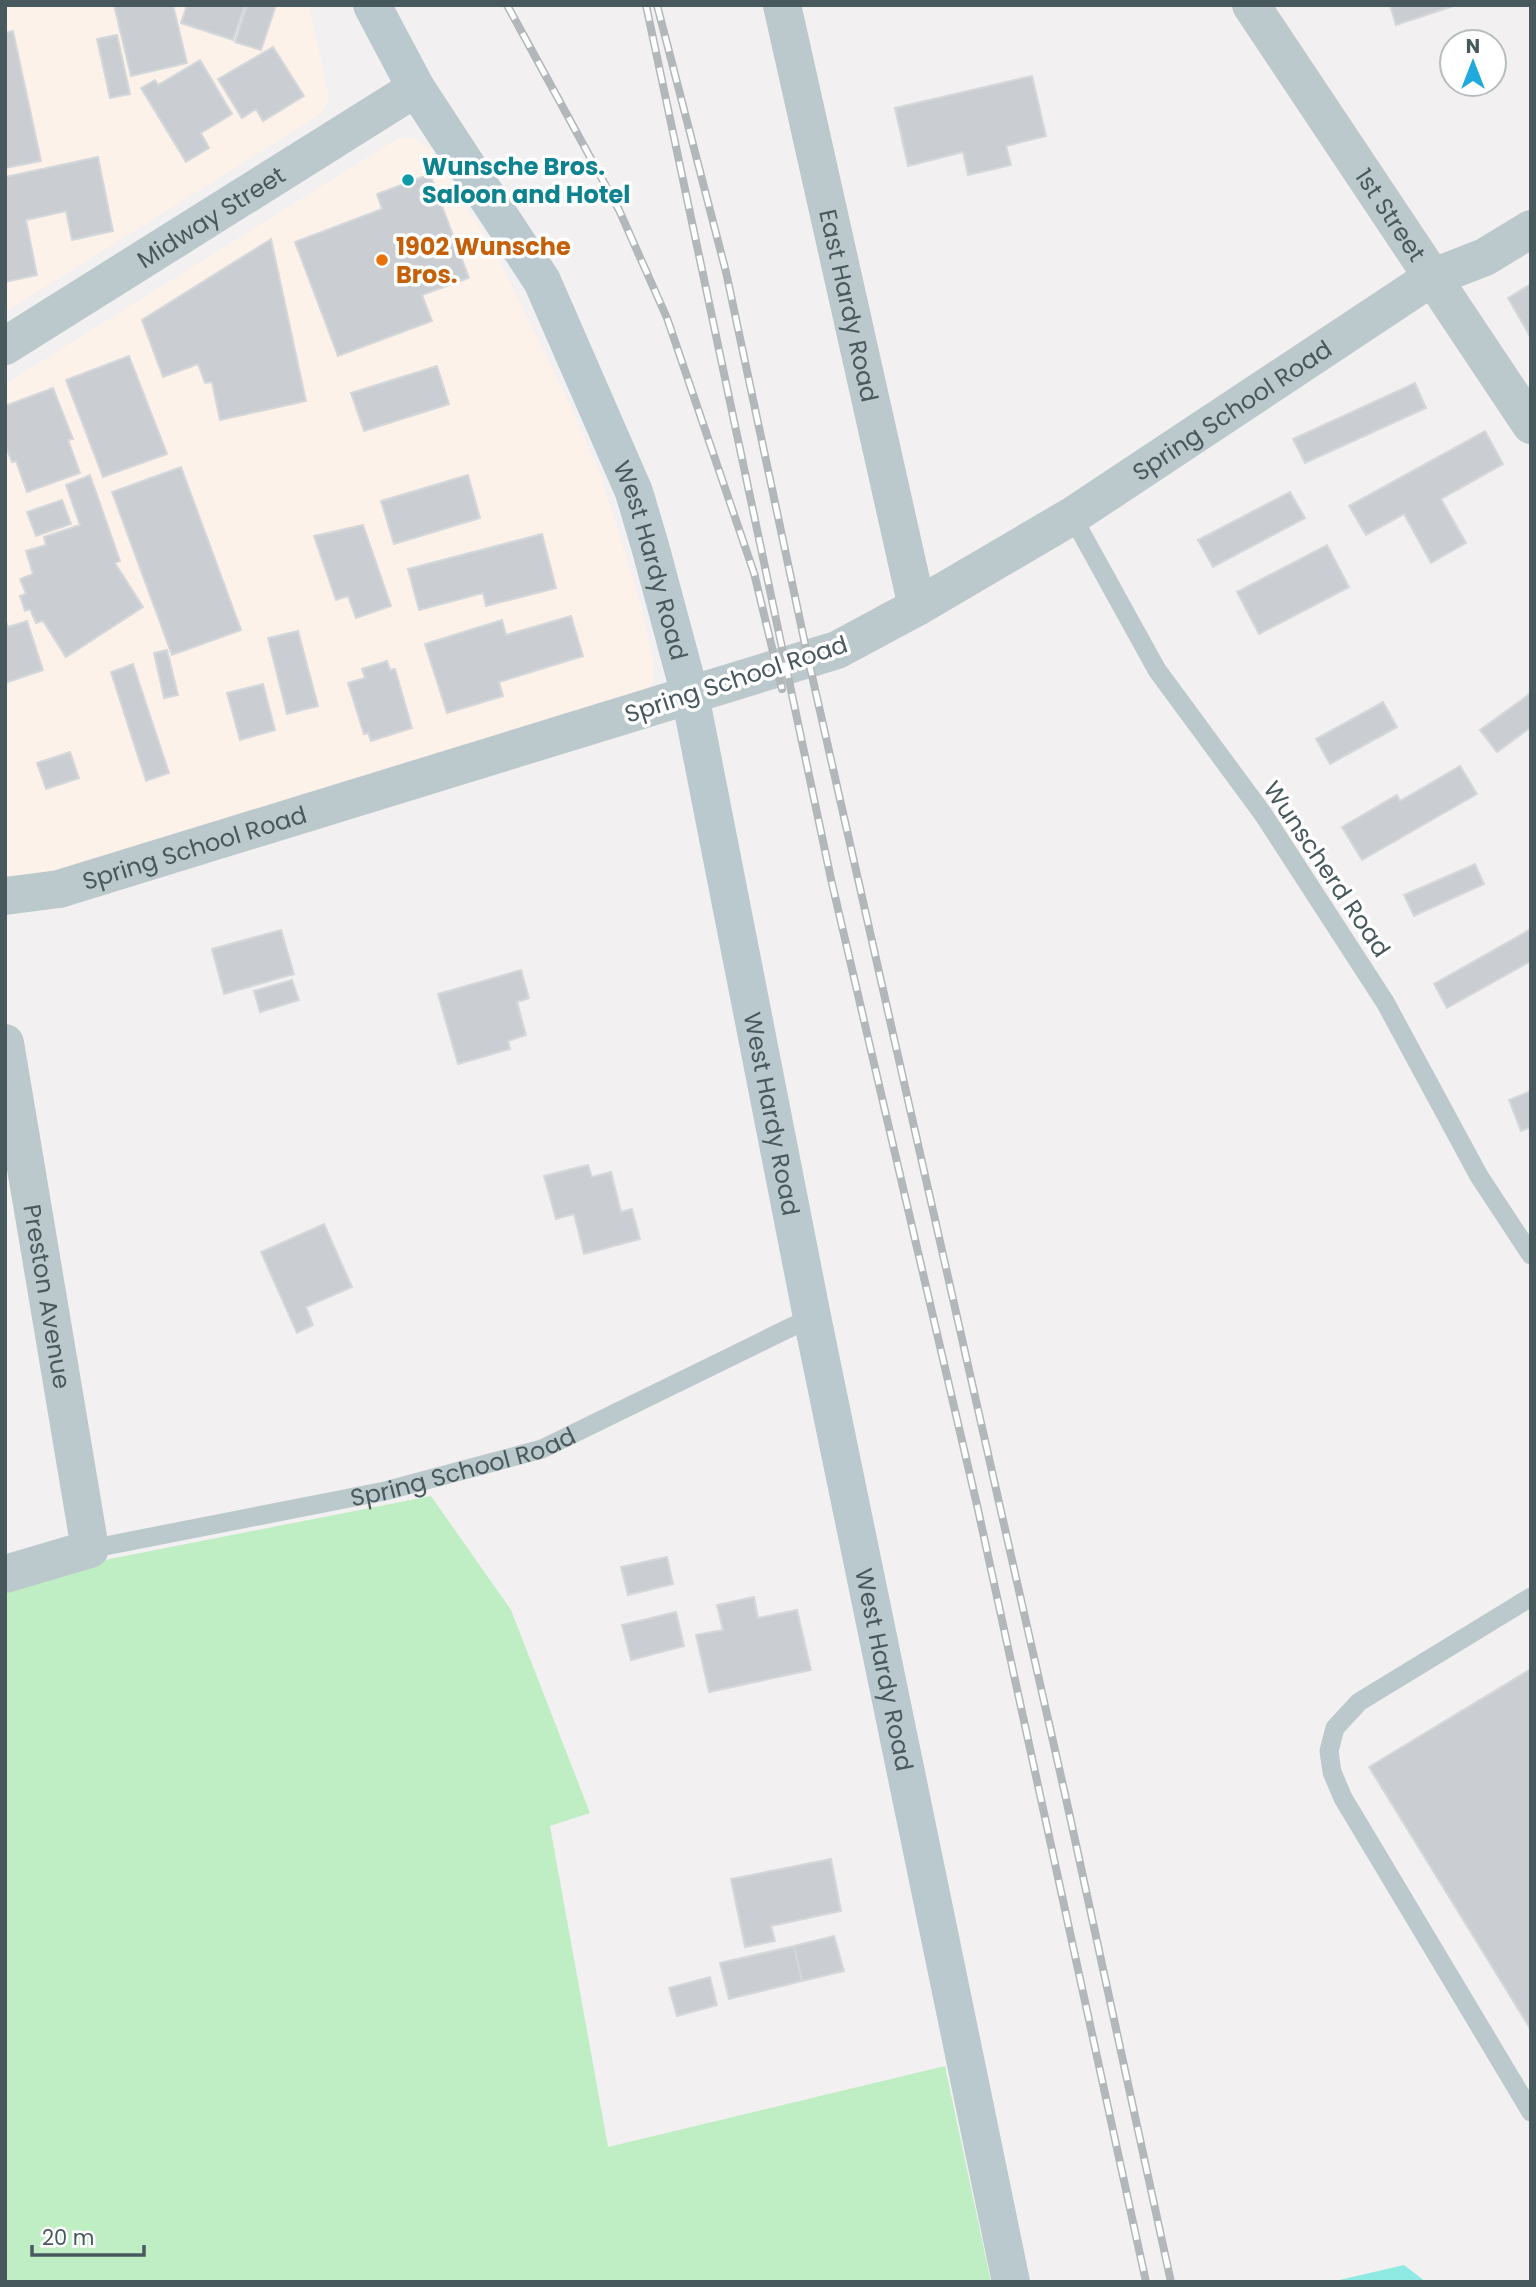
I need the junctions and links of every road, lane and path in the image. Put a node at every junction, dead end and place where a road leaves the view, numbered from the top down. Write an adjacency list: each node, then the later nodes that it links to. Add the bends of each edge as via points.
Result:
1 (372, 5): 4 (main road, West Hardy Road)
2 (782, 5): 11 (street, East Hardy Road)
3 (1251, 5): 7 (street, 1st Street)
4 (416, 88): 8 (street, Midway Street); 12 (main road, West Hardy Road, via 542,281 634,492)
5 (1531, 200): 7 (street, Spring School Road, via 1472,236)
6 (1531, 229): 7 (street, Spring School Road, via 1485,257)
7 (1431, 278): 9 (street, 1st Street); 10 (street, Spring School Road)
8 (5, 346)
9 (1531, 425)
10 (1072, 516): 11 (street, Spring School Road); 15 (lane, Wunscherd Road, via 1157,670 1263,814 1385,1002 1479,1177)
11 (917, 607): 12 (street, Spring School Road, via 837,650)
12 (690, 695): 13 (street, Spring School Road, via 59,889); 16 (main road, West Hardy Road)
13 (5, 896)
14 (5, 1043): 17 (street, Preston Avenue)
15 (1531, 1255)
16 (812, 1317): 17 (lane, Spring School Road, via 542,1450 385,1491); 21 (main road, West Hardy Road)
17 (90, 1549): 18 (street)
18 (5, 1574)
19 (1531, 1597): 20 (lane, via 1359,1702 1335,1728 1329,1751 1343,1798)
20 (1531, 2112)
21 (1011, 2282)

